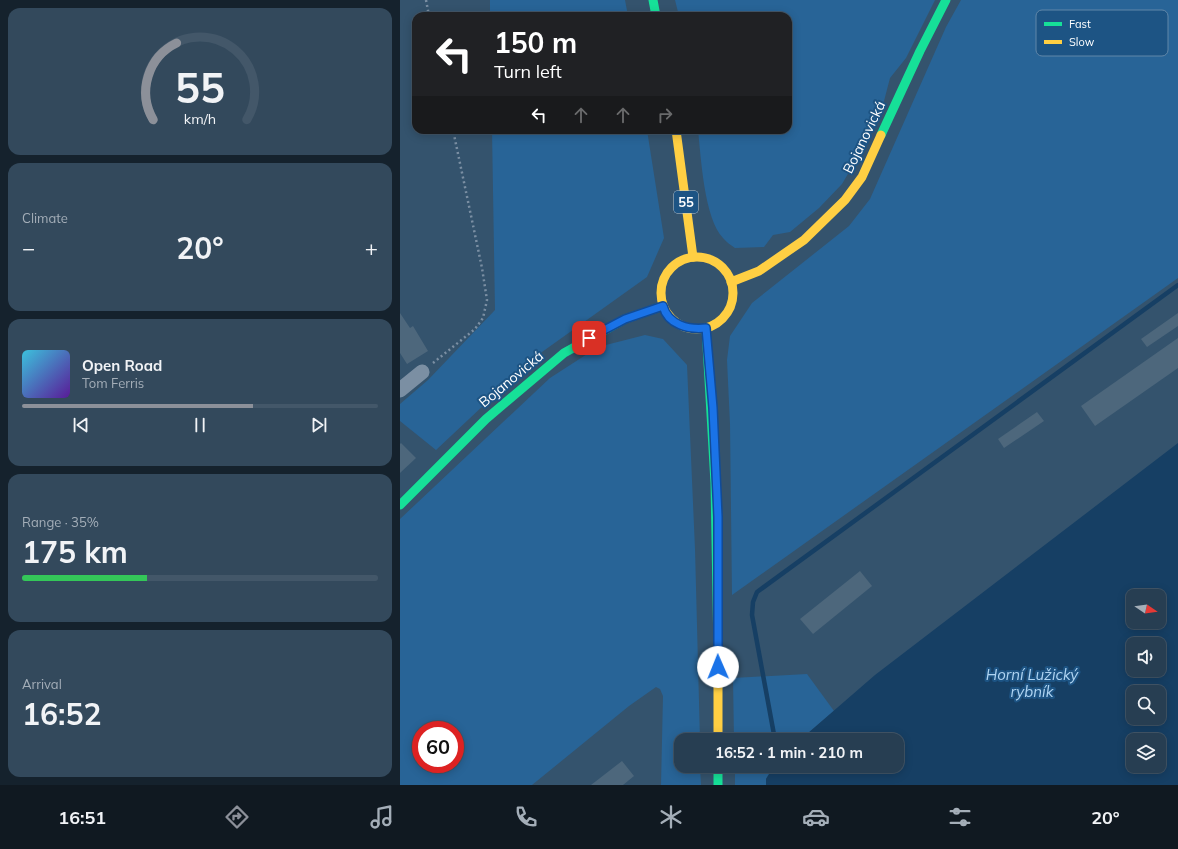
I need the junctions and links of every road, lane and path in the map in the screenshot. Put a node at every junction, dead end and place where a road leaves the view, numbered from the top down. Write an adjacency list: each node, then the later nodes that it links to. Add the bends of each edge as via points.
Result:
1 (426, 0): 4 (path)
2 (653, 0): 5 (main road)
3 (946, 0): 9 (main road, Bojanovická, via 862,177 845,200 804,240 759,271)
4 (428, 12)
5 (655, 12)
6 (454, 134): 12 (path, via 482,268 486,309 475,329)
7 (677, 134): 8 (main road, 55)
8 (693, 257): 9 (main road, via 708,259 718,264); 10 (main road, via 675,264 666,273 661,285 660,297)
9 (731, 282): 11 (main road, via 733,293 726,314 718,323)
10 (663, 306): 11 (main road, via 671,320 682,327 694,330); 14 (main road, Bojanovická, via 625,319 564,353 486,418)
11 (706, 328): 15 (main road, via 718,517)
12 (422, 372): 13 (street)
13 (400, 390)
14 (400, 505)
15 (718, 733)
16 (718, 773): 17 (main road)
17 (718, 785)

